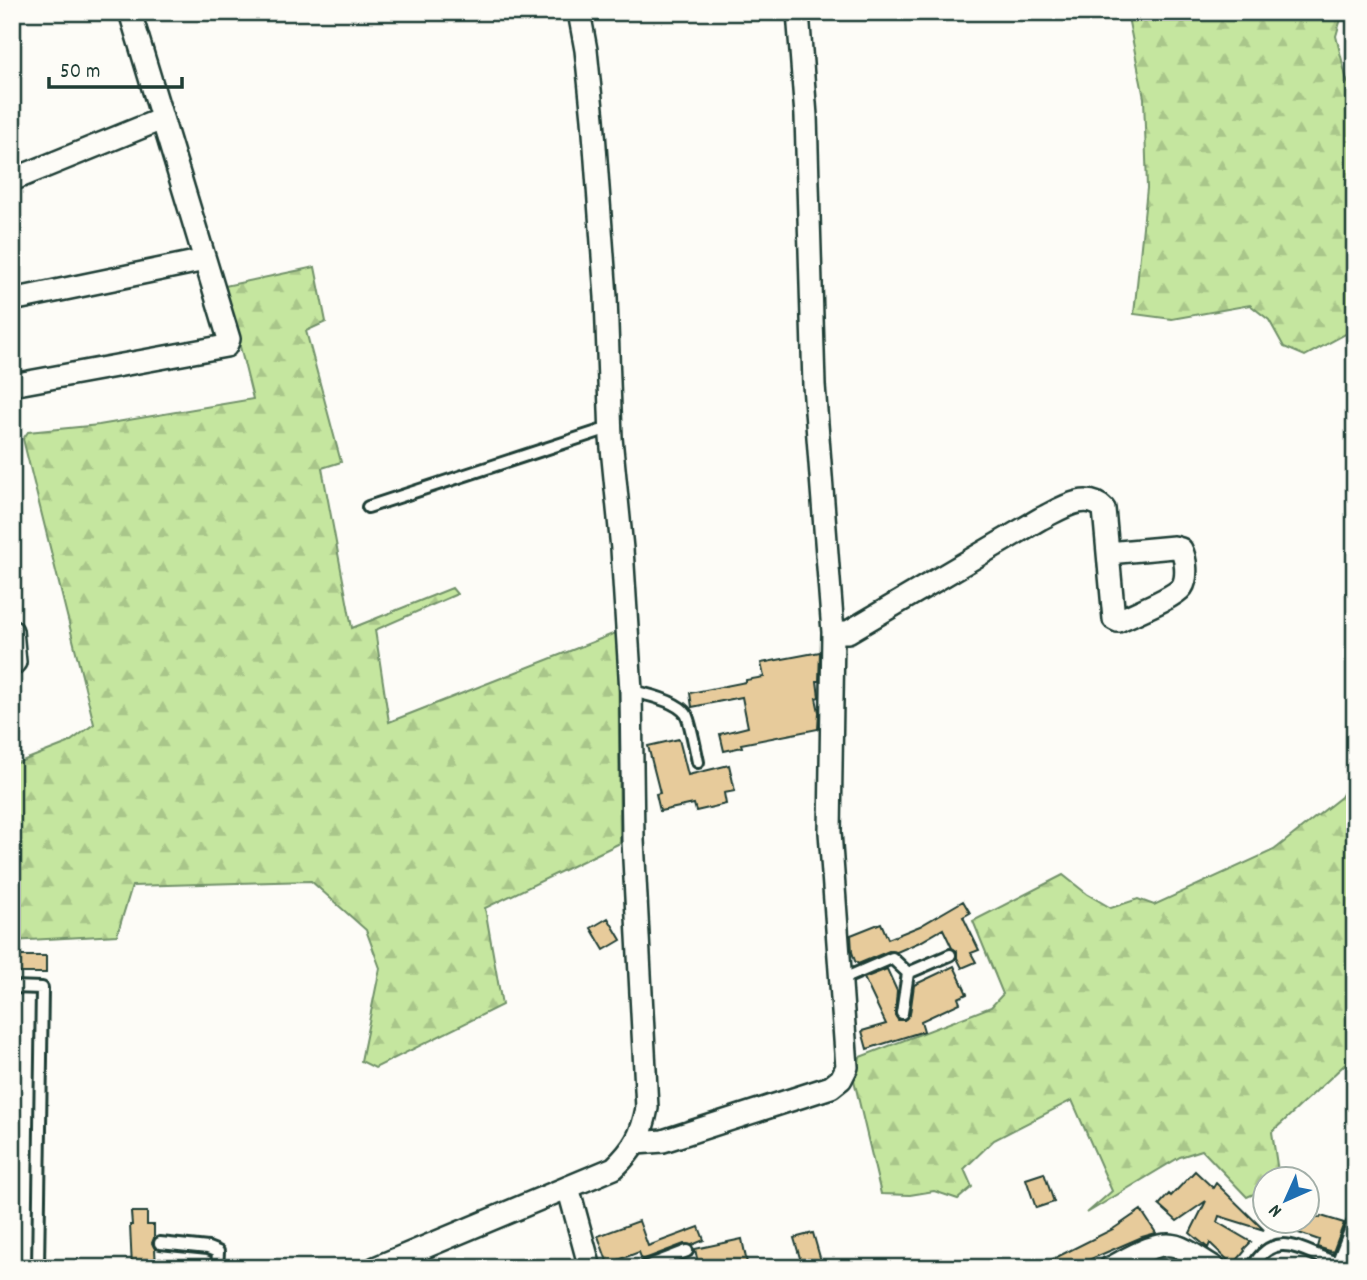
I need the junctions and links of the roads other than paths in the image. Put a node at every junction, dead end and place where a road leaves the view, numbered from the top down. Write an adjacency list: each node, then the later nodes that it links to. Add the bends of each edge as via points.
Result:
1 (130, 12): 4 (street)
2 (579, 12): 9 (street, via 593,118)
3 (798, 12): 13 (street, via 806,116 814,385)
4 (162, 119): 5 (street); 6 (street)
5 (12, 180)
6 (205, 260): 7 (street); 8 (street, via 229,339 226,346)
7 (12, 300)
8 (12, 385)
9 (611, 429): 10 (lane); 15 (street)
10 (368, 508)
11 (1108, 553): 13 (street, via 1104,509 1094,502 1068,505 848,632)
12 (12, 631): 14 (street)
13 (834, 632): 19 (street, via 830,832)
14 (12, 665)
15 (631, 691): 16 (lane, via 653,696 687,714); 22 (street, via 633,840 647,1108)
16 (698, 762)
17 (950, 955): 18 (lane)
18 (908, 972): 19 (lane, via 892,958); 21 (lane)
19 (841, 980): 22 (street, via 847,1067 831,1087 663,1140)
20 (12, 987): 29 (lane, via 42,988)
21 (902, 1013)
22 (637, 1143): 23 (street, via 614,1168)
23 (568, 1188): 28 (street); 32 (street)
24 (1353, 1223): 36 (lane, via 1338,1261 1276,1244)
25 (160, 1243): 30 (lane, via 218,1252)
26 (687, 1251): 33 (lane)
27 (1149, 1259): 34 (street); 35 (street, via 1165,1244)
28 (411, 1261): 31 (street)
29 (38, 1268)
30 (217, 1268)
31 (375, 1268)
32 (590, 1268)
33 (643, 1268)
34 (1110, 1268)
35 (1214, 1268)
36 (1252, 1268)

